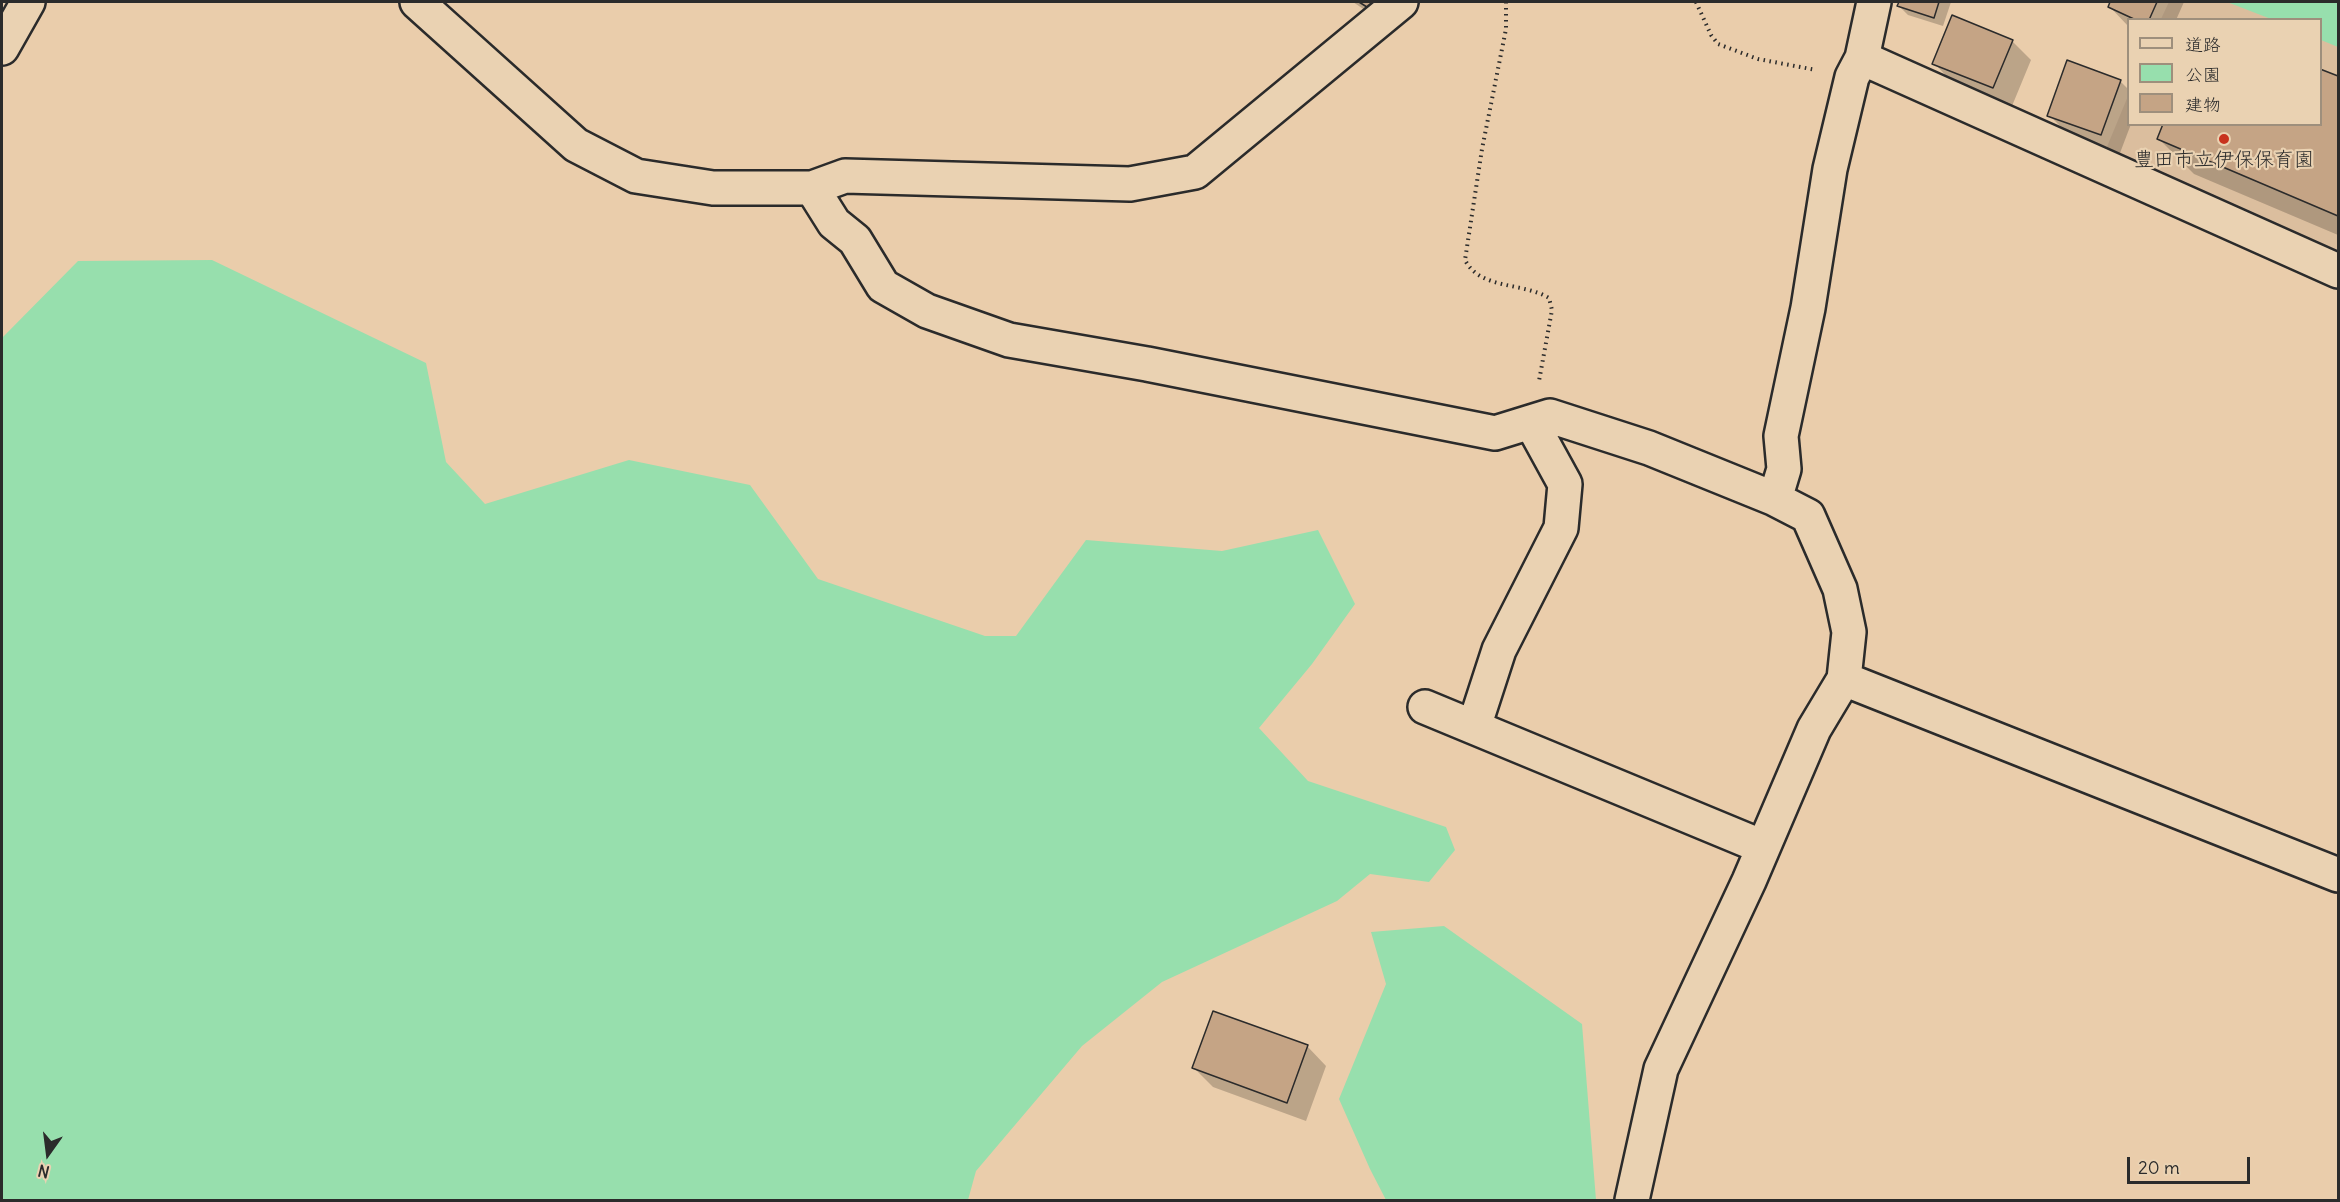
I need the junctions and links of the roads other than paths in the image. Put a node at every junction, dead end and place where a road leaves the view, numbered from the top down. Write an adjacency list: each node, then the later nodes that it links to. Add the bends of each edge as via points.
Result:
1 (28, 2): 5 (street)
2 (417, 2): 7 (street, via 576,145 636,176 712,188)
3 (1401, 2): 7 (street, via 1195,172 1130,184 845,176)
4 (1874, 2): 6 (street)
5 (2, 48)
6 (1857, 68): 8 (street); 10 (street, via 1830,169 1808,308 1781,436 1784,469)
7 (812, 188): 9 (street, via 834,223 855,240 883,286 927,311 1009,340 1495,434)
8 (2338, 271)
9 (1533, 421): 10 (street, via 1550,416 1649,448); 13 (street, via 1565,484 1561,528 1499,650)
10 (1774, 499): 11 (street, via 1808,516 1840,589 1849,632)
11 (1844, 679): 14 (street, via 1814,729); 15 (street)
12 (1425, 707): 13 (street)
13 (1474, 728): 14 (street)
14 (1763, 847): 16 (street, via 1661,1069)
15 (2338, 875)
16 (1632, 1200)

